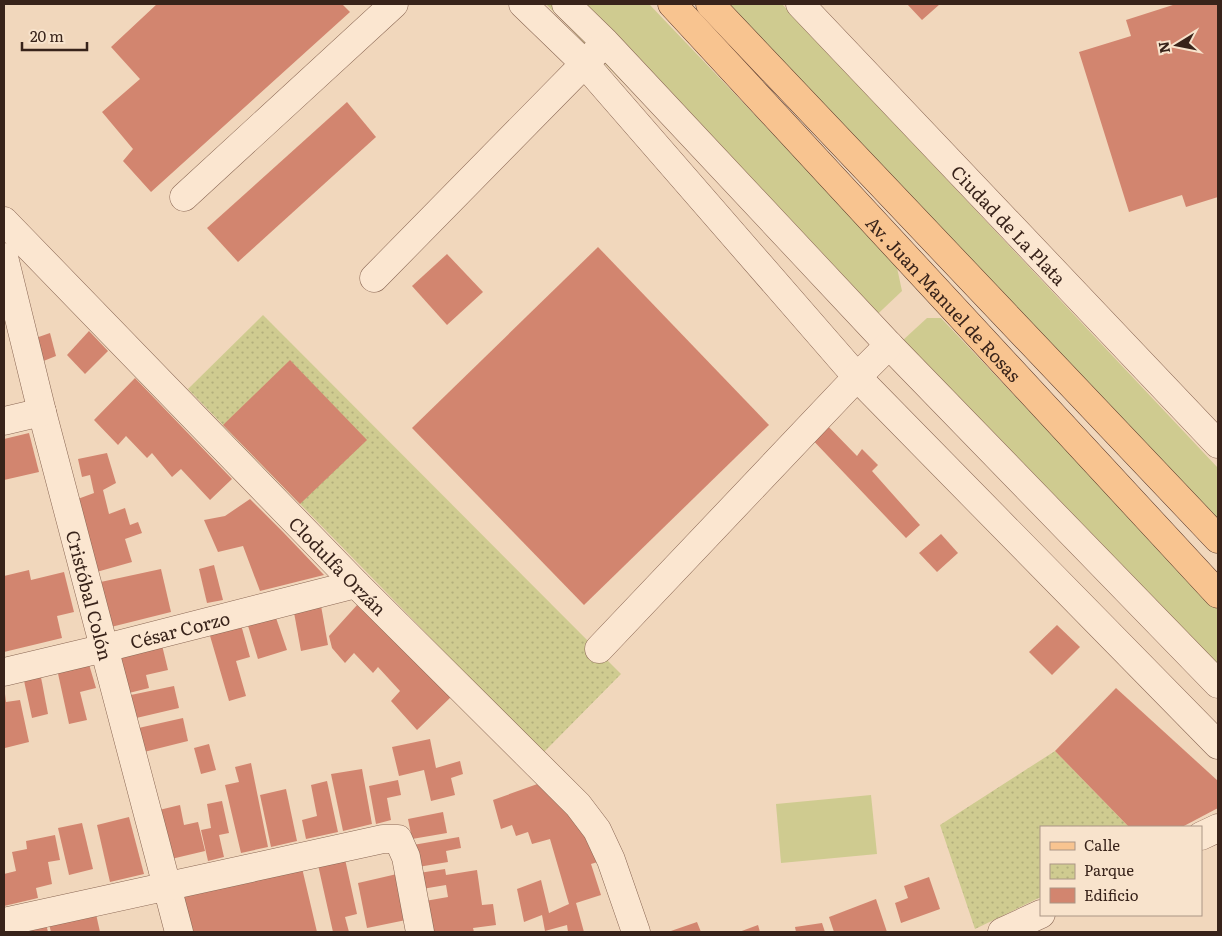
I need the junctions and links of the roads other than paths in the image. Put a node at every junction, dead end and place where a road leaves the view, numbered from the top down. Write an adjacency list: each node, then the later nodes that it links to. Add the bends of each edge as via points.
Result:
1 (394, 4): 9 (street)
2 (523, 4): 8 (street)
3 (566, 4): 7 (street)
4 (672, 4): 20 (main road, Av. Juan Manuel de Rosas)
5 (710, 4): 18 (main road, Av. Juan Manuel de Rosas)
6 (800, 4): 17 (street, Ciudad de La Plata)
7 (605, 42): 8 (street); 13 (street)
8 (584, 63): 12 (street); 14 (street)
9 (184, 197)
10 (4, 221): 19 (street, Clodulfa Orzán)
11 (4, 257): 15 (street, Cristóbal Colón)
12 (374, 278)
13 (889, 345): 14 (street); 24 (street)
14 (857, 377): 22 (street); 25 (street)
15 (42, 412): 16 (street); 21 (street, Cristóbal Colón)
16 (4, 421)
17 (1218, 444)
18 (1218, 539)
19 (356, 584): 21 (street, César Corzo); 33 (street, Clodulfa Orzán, via 578,805 598,830)
20 (1218, 594)
21 (105, 648): 23 (street, César Corzo); 28 (street, Cristóbal Colón)
22 (599, 649)
23 (4, 672)
24 (1218, 684)
25 (1218, 745)
26 (1218, 828): 27 (street)
27 (1202, 836)
28 (168, 887): 30 (street); 31 (street, Cristóbal Colón); 32 (street, via 383,839 398,839 406,857)
29 (1040, 914): 34 (street)
30 (4, 922)
31 (179, 932)
32 (420, 932)
33 (636, 932)
34 (1002, 932)

